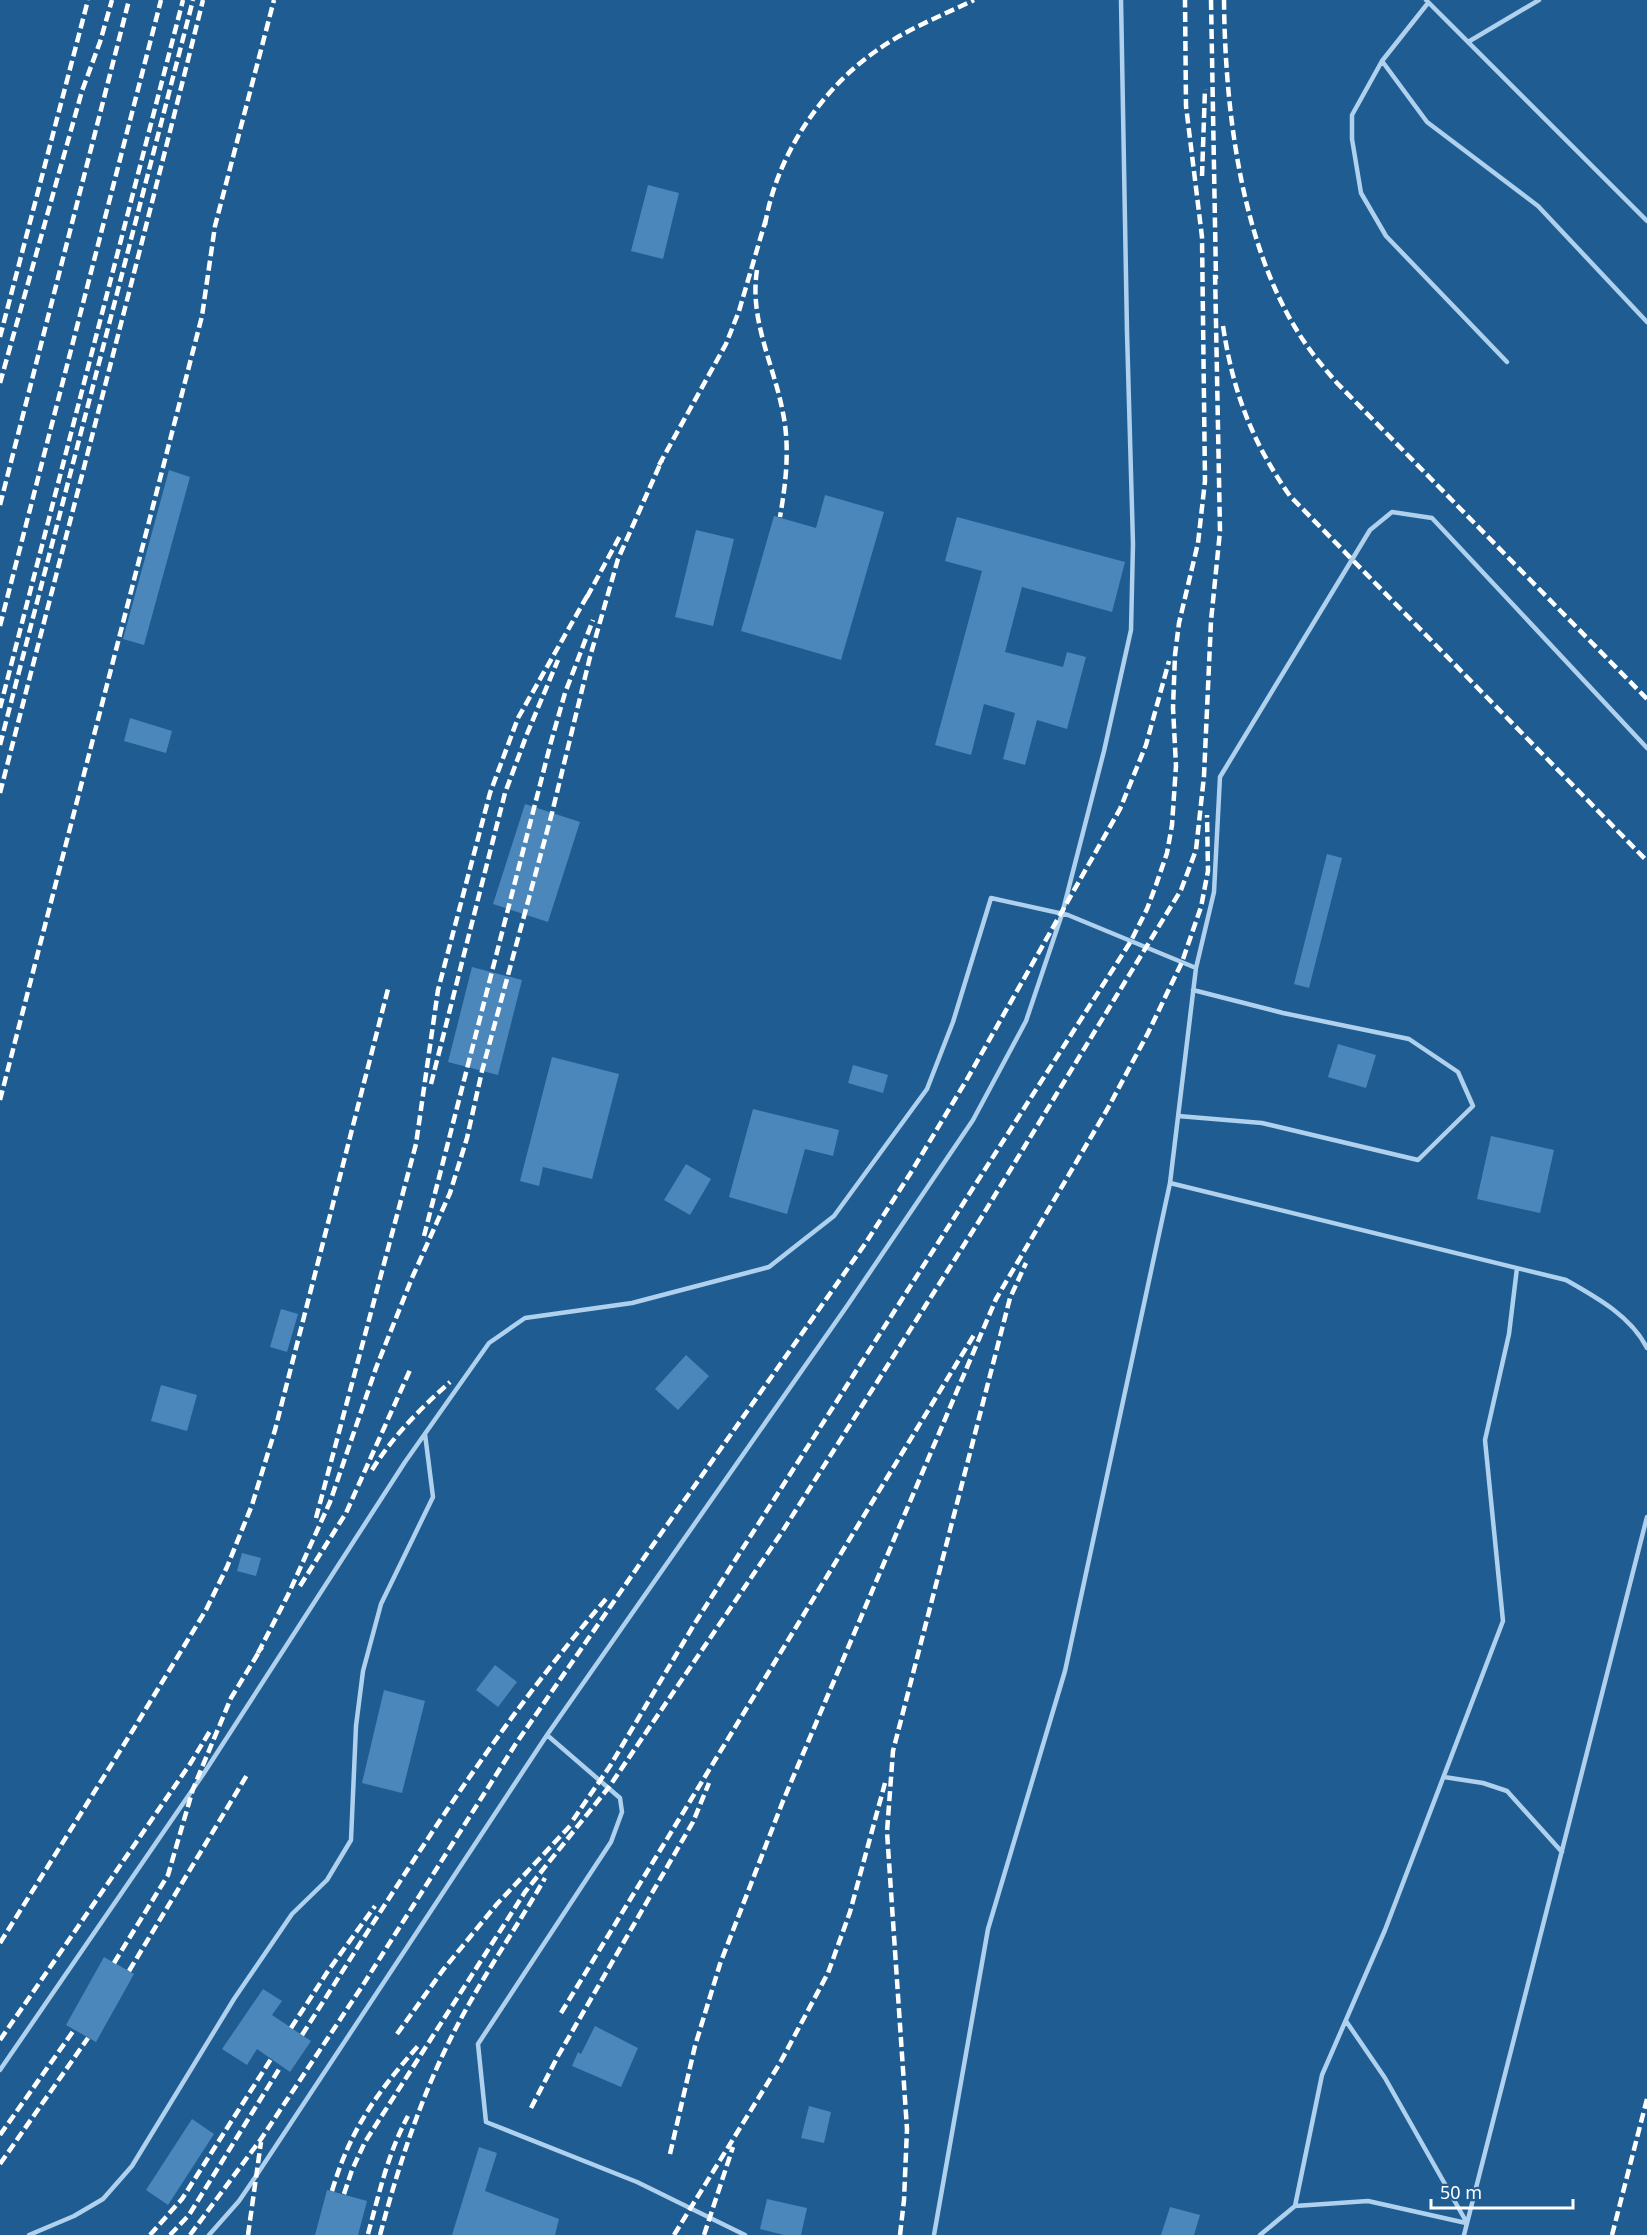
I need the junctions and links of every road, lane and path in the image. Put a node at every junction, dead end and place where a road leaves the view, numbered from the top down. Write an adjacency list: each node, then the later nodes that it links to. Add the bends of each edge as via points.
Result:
1 (1121, 0): 10 (lane, via 1133,544 1131,630)
2 (1539, 0): 4 (lane)
3 (1427, 1): 4 (lane); 5 (lane)
4 (1468, 42): 6 (lane)
5 (1382, 61): 7 (lane, via 1426,122 1538,206); 8 (lane, via 1352,115 1361,193 1386,236)
6 (1647, 221)
7 (1647, 322)
8 (1507, 362)
9 (1647, 748): 11 (lane, via 1432,518 1392,512 1370,530 1220,777 1214,892)
10 (1062, 914): 11 (lane); 17 (lane, via 991,898 953,1022 927,1089 834,1216 769,1267 632,1303 525,1318 489,1343); 19 (lane, via 1026,1021 973,1120)
11 (1196, 968): 12 (lane)
12 (1193, 990): 13 (lane); 13 (lane, via 1409,1039 1458,1072 1473,1106 1418,1160 1262,1123)
13 (1178, 1116): 14 (lane)
14 (1170, 1183): 15 (lane); 29 (lane, via 1065,1671 988,1929)
15 (1517, 1268): 16 (lane, via 1566,1280 1604,1301); 20 (lane, via 1509,1334 1485,1440 1503,1621)
16 (1647, 1348)
17 (425, 1433): 23 (lane, via 204,1773); 26 (lane, via 433,1497 381,1604 363,1671 356,1726 351,1840 327,1880 292,1914 234,1999 132,2166 103,2199)
18 (1647, 1518): 21 (lane)
19 (547, 1735): 27 (lane, via 256,2176); 28 (lane, via 620,1798 622,1812 611,1842 478,2044 486,2122 637,2182)
20 (1444, 1777): 21 (lane, via 1507,1791); 22 (lane)
21 (1562, 1852): 25 (lane)
22 (1346, 2021): 24 (lane, via 1322,2075); 25 (lane, via 1385,2078)
23 (0, 2070)
24 (1295, 2206): 25 (lane, via 1368,2201); 30 (lane)
25 (1467, 2223): 31 (lane)
26 (29, 2235)
27 (209, 2235)
28 (745, 2235)
29 (934, 2235)
30 (1260, 2235)
31 (1464, 2235)

